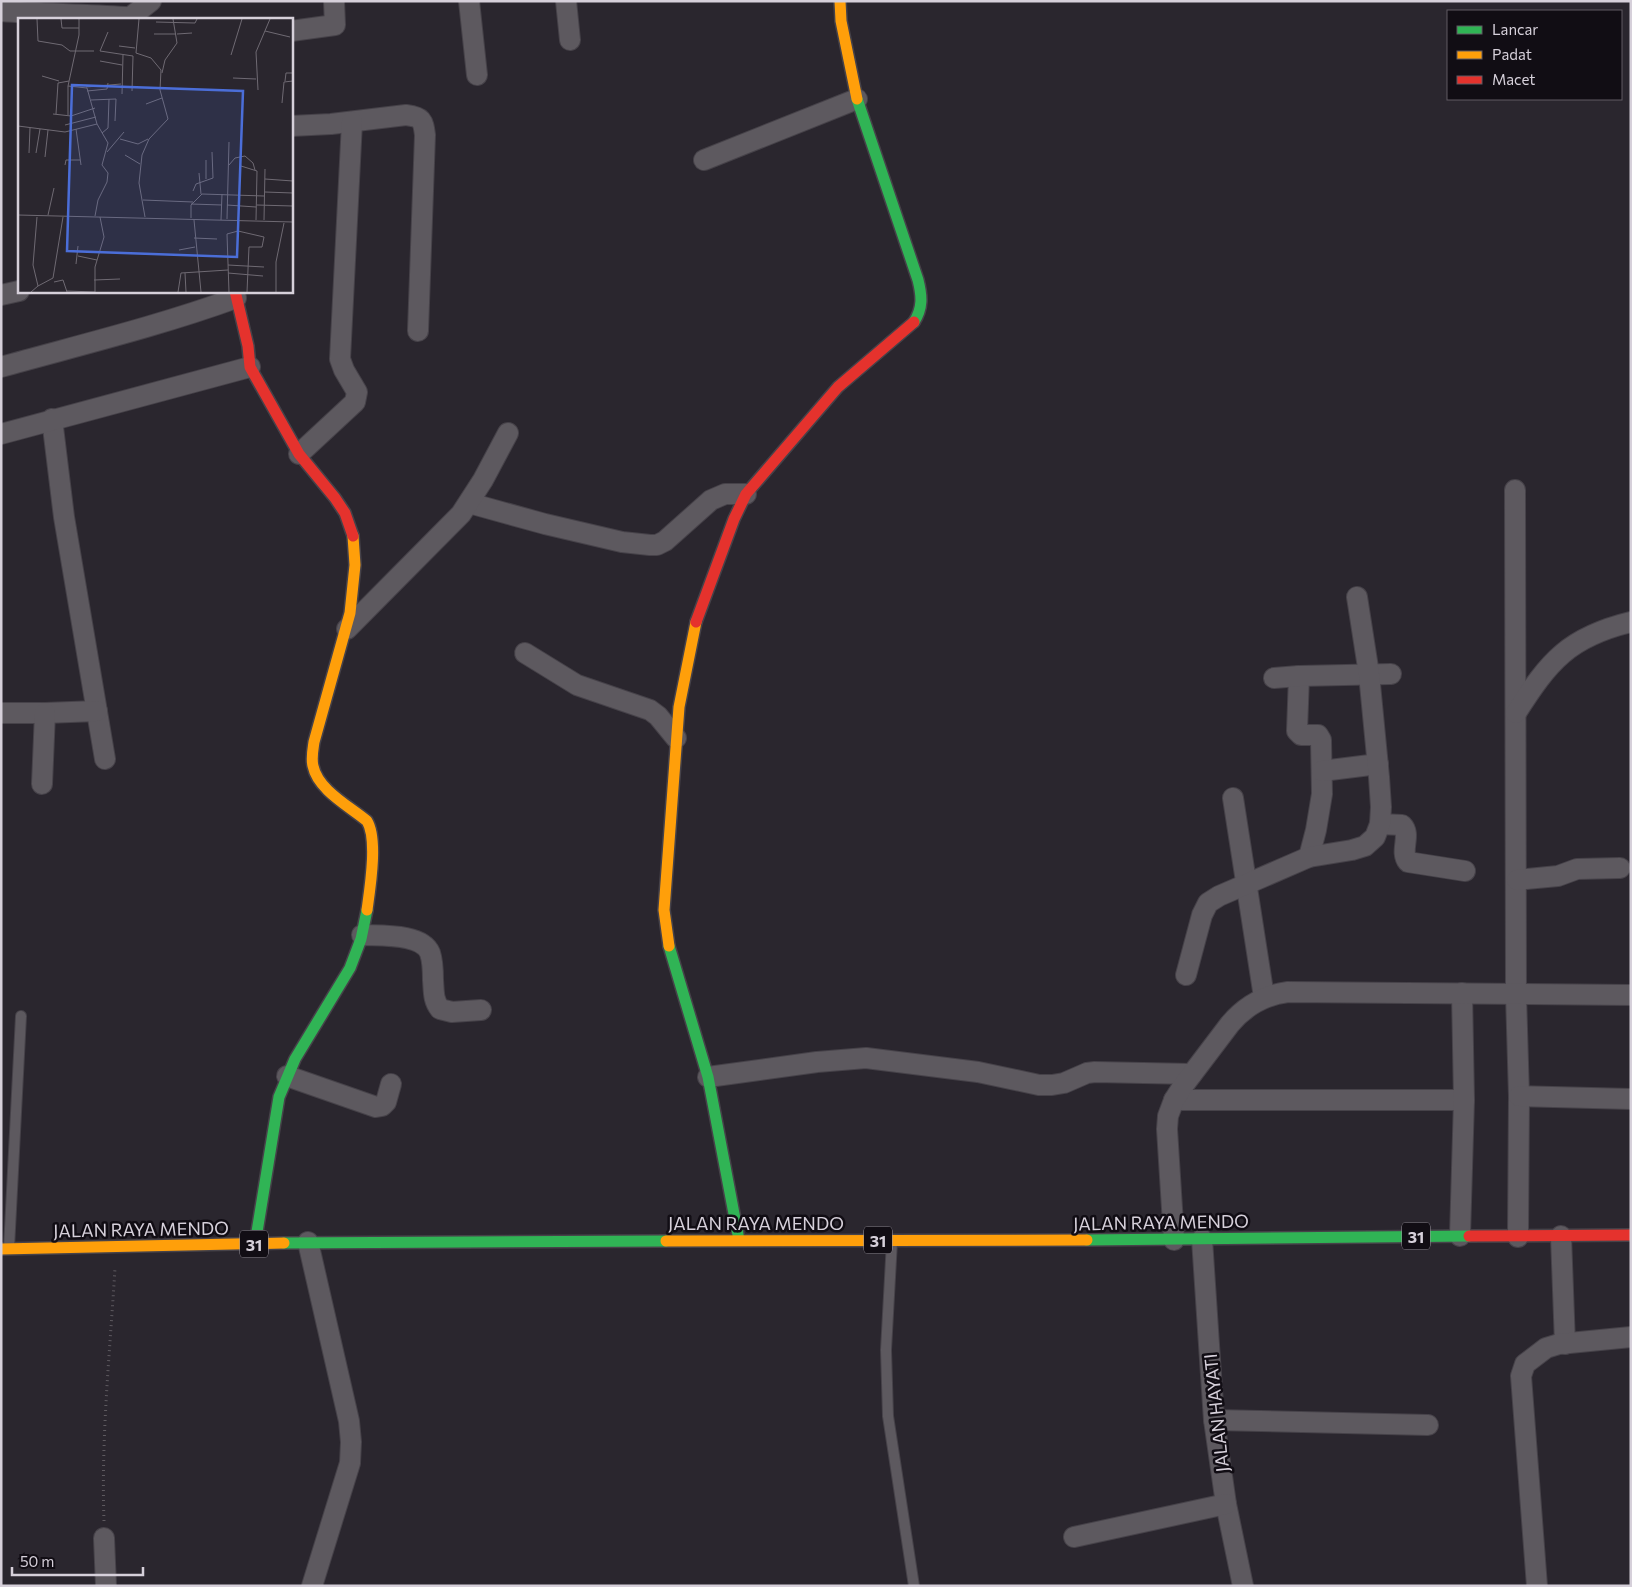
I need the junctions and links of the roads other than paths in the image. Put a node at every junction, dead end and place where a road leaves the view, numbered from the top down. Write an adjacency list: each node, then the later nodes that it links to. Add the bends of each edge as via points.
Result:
1 (150, 1): 8 (street)
2 (334, 1): 9 (street, via 335,24)
3 (469, 1): 11 (street)
4 (566, 1): 10 (street)
5 (840, 1): 12 (main road)
6 (1, 11): 7 (street)
7 (126, 18)
8 (129, 18)
9 (292, 31)
10 (570, 40)
11 (477, 75)
12 (857, 99): 15 (street); 27 (main road, via 918,280 921,293 919,316 901,336 838,387)
13 (352, 122): 14 (street); 19 (street, via 406,115 417,116 423,122); 25 (street, via 340,359 357,398)
14 (292, 126)
15 (704, 160)
16 (18, 290): 17 (street)
17 (1, 295)
18 (235, 295): 20 (street, via 198,312); 21 (main road)
19 (418, 331)
20 (1, 367)
21 (250, 367): 22 (street); 25 (main road)
22 (52, 419): 24 (street); 37 (street, via 64,517)
23 (508, 433): 28 (street)
24 (1, 434)
25 (299, 454): 31 (main road, via 345,513 354,538 356,565)
26 (1515, 490): 38 (street)
27 (746, 494): 28 (street, via 725,494 711,500 657,545 622,542); 41 (main road, via 697,618)
28 (469, 503): 31 (street, via 447,530)
29 (1357, 597): 33 (street)
30 (1631, 622): 38 (street, via 1577,642 1563,652)
31 (347, 629): 53 (main road, via 312,756 316,775 323,784 367,821 372,829)
32 (525, 653): 41 (street, via 576,685 650,710)
33 (1369, 674): 34 (street); 35 (street); 43 (street)
34 (1391, 674)
35 (1299, 676): 36 (street); 44 (street, via 1297,731 1301,735 1320,736)
36 (1274, 678)
37 (97, 711): 40 (street); 42 (street)
38 (1516, 712): 51 (street)
39 (1, 713): 40 (street)
40 (45, 713): 45 (street)
41 (676, 738): 63 (main road, via 664,910 667,941)
42 (105, 759)
43 (1378, 764): 44 (street); 47 (street)
44 (1322, 771): 48 (street, via 1320,812)
45 (42, 784)
46 (1233, 798): 52 (street)
47 (1380, 824): 48 (street, via 1366,846); 50 (street, via 1405,827 1404,854 1408,862)
48 (1308, 857): 52 (street)
49 (1620, 868): 51 (street, via 1577,869 1558,876)
50 (1465, 872)
51 (1517, 880): 56 (street)
52 (1247, 884): 54 (street, via 1208,903); 58 (street)
53 (362, 935): 59 (street, via 409,938 420,943 429,952 434,1001 440,1009 452,1012); 62 (main road, via 338,989)
54 (1186, 975)
55 (1462, 993): 56 (street); 58 (street, via 1288,992); 68 (street)
56 (1516, 995): 57 (street); 65 (street)
57 (1631, 995)
58 (1264, 997): 61 (street, via 1237,1015)
59 (482, 1010)
60 (21, 1016): 79 (lane)
61 (1192, 1074): 63 (street, via 1095,1072 1052,1086 978,1072 866,1058); 67 (street)
62 (287, 1076): 64 (street, via 376,1107 386,1102); 78 (main road, via 276,1109)
63 (708, 1077): 74 (main road)
64 (391, 1084)
65 (1519, 1096): 66 (street); 71 (street)
66 (1631, 1099)
67 (1174, 1100): 68 (street); 76 (street, via 1167,1129)
68 (1464, 1100): 70 (street)
69 (1631, 1235): 72 (main road, JALAN RAYA MENDO / 31)
70 (1460, 1236): 71 (main road, JALAN RAYA MENDO / 31); 73 (main road, JALAN RAYA MENDO / 31)
71 (1518, 1236): 72 (main road, JALAN RAYA MENDO / 31)
72 (1561, 1236): 81 (street)
73 (1202, 1239): 76 (main road, JALAN RAYA MENDO / 31); 82 (street, JALAN HAYATI)
74 (739, 1240): 75 (main road, JALAN RAYA MENDO / 31); 77 (main road, JALAN RAYA MENDO / 31)
75 (892, 1240): 76 (main road, JALAN RAYA MENDO / 31); 89 (lane, via 886,1350 888,1416)
76 (1174, 1240)
77 (308, 1242): 78 (main road, JALAN RAYA MENDO / 31); 88 (street, via 351,1442 350,1463)
78 (255, 1244): 79 (main road, JALAN RAYA MENDO / 31)
79 (5, 1249)
80 (1631, 1337): 81 (street)
81 (1565, 1344): 91 (street, via 1536,1354 1525,1364 1521,1376)
82 (1214, 1420): 83 (street); 84 (street, JALAN HAYATI)
83 (1428, 1425)
84 (1226, 1504): 85 (street); 90 (street, JALAN HAYATI)
85 (1074, 1537)
86 (104, 1538): 87 (street)
87 (106, 1586)
88 (312, 1586)
89 (914, 1586)
90 (1243, 1586)
91 (1537, 1586)

